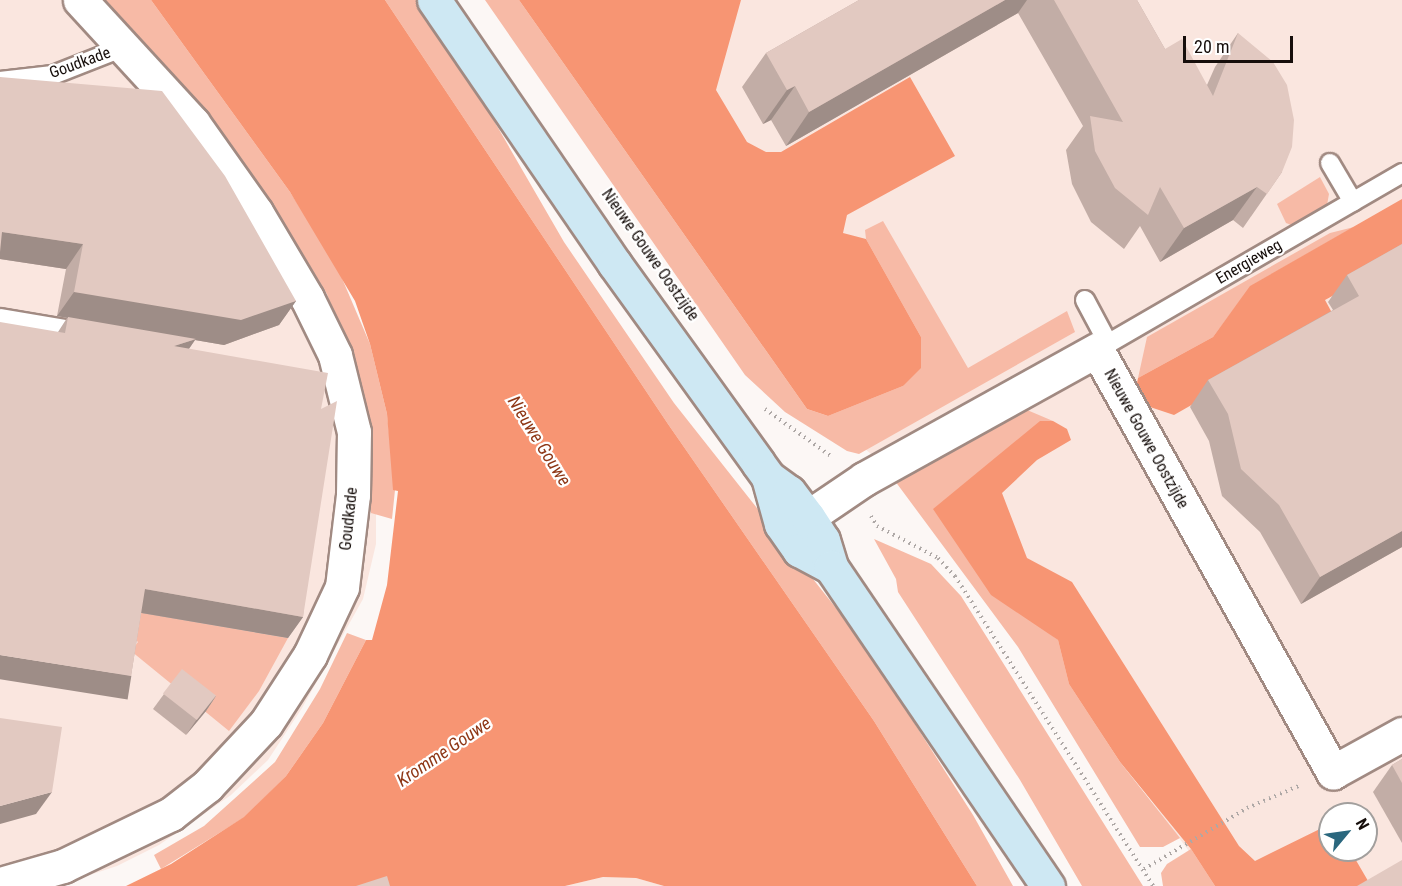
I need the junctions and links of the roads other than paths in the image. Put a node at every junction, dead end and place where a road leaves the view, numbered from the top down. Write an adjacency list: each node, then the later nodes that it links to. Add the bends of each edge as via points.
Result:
1 (80, 0): 3 (street, Goudkade)
2 (434, 0): 12 (main road, Nieuwe Gouwe Oostzijde)
3 (124, 47): 4 (lane, Goudkade, via 53,75); 16 (street, Goudkade, via 194,123 255,212 307,298 335,355 328,374 354,432 353,495 342,587 310,655 266,723 207,786 171,814 63,866)
4 (0, 81)
5 (1330, 163): 7 (lane)
6 (1402, 173): 7 (lane, Energieweg)
7 (1353, 202): 11 (lane, Energieweg)
8 (1085, 300): 11 (lane)
9 (0, 318): 10 (lane)
10 (105, 336)
11 (1102, 347): 13 (street, Nieuwe Gouwe Oostzijde, via 852,486); 15 (street, Nieuwe Gouwe Oostzijde, via 1333,772)
12 (772, 491): 13 (main road, Nieuwe Gouwe Oostzijde, via 789,492); 14 (main road, Nieuwe Gouwe Oostzijde, via 781,525 799,550)
13 (808, 517): 14 (main road, Nieuwe Gouwe Oostzijde, via 823,540)
14 (831, 567): 17 (main road, Nieuwe Gouwe Oostzijde)
15 (1402, 734)
16 (0, 884)
17 (1048, 886)

